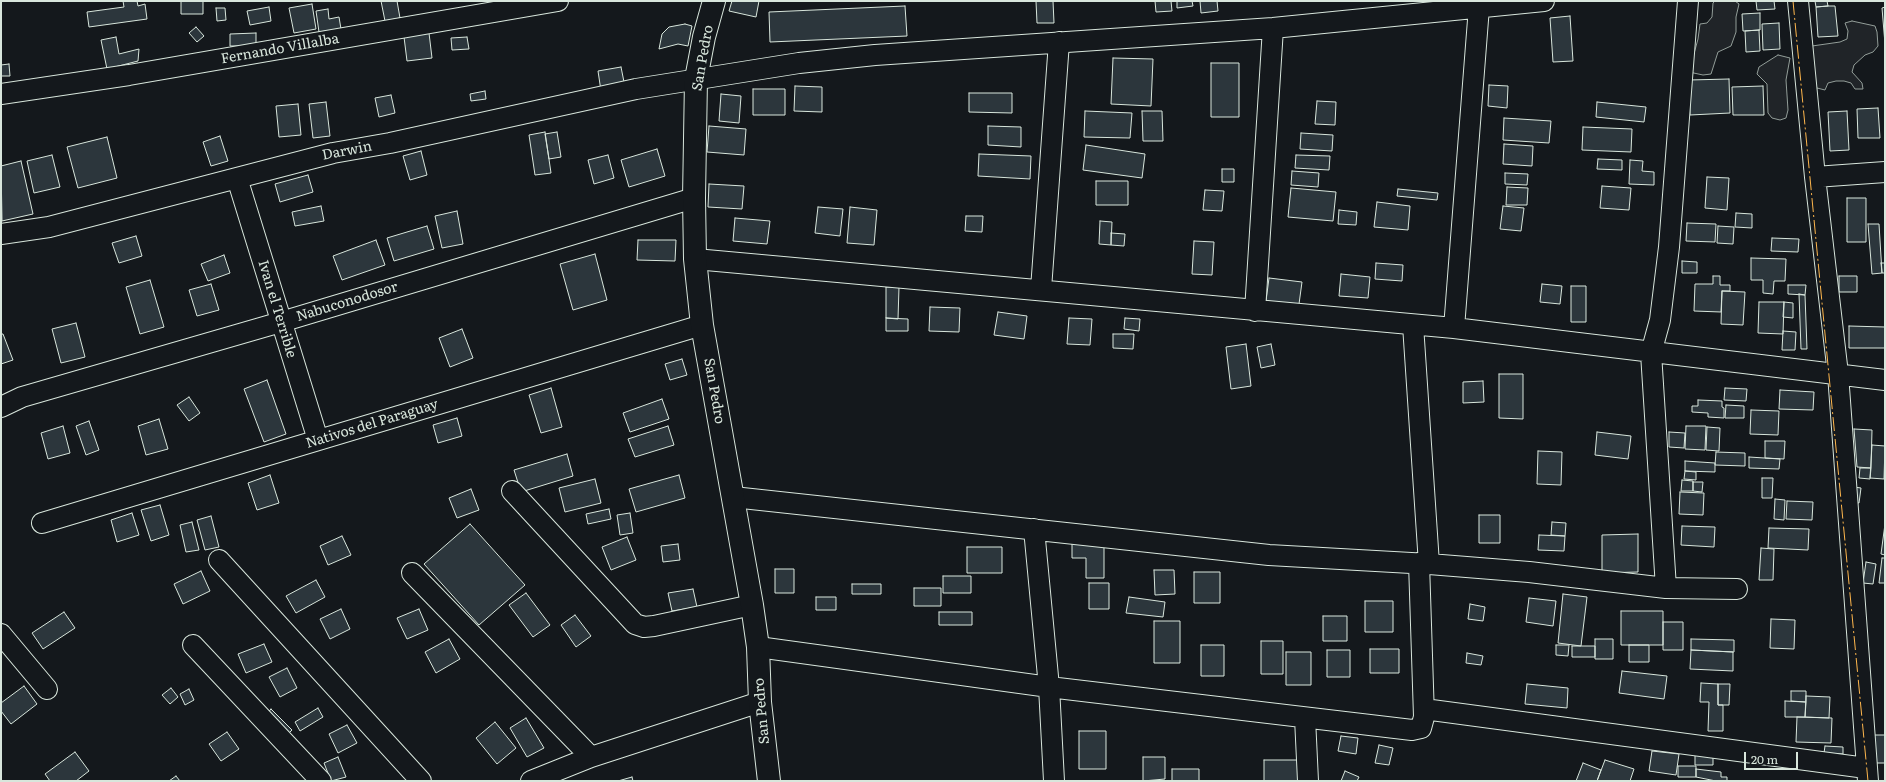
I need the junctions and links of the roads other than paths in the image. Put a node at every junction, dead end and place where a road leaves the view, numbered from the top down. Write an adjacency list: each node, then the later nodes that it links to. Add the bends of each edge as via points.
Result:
1 (558, 1): 10 (street, Fernando Villalba, via 136,74)
2 (714, 1): 9 (main road, San Pedro)
3 (1544, 1): 6 (street, Darwin)
4 (1688, 1): 23 (street, via 1669,247 1660,320)
5 (1798, 1): 12 (street)
6 (1479, 7): 7 (street, Darwin); 22 (street)
7 (1273, 28): 8 (street, Darwin); 18 (street)
8 (1058, 42): 9 (street, Darwin, via 875,55); 17 (street)
9 (696, 79): 13 (street, Darwin, via 333,153); 14 (main road, San Pedro)
10 (1, 94)
11 (1885, 172): 12 (street)
12 (1815, 177): 24 (street)
13 (237, 178): 15 (street, Darwin, via 49,227); 19 (street, Ivan el Terrible)
14 (694, 198): 16 (main road, San Pedro); 19 (street, Nabuconodosor)
15 (1, 234)
16 (695, 259): 17 (street); 20 (main road, San Pedro)
17 (1041, 289): 18 (street)
18 (1255, 311): 21 (street)
19 (280, 322): 26 (street, Nabuconodosor, via 22,397); 27 (street, Ivan el Terrible)
20 (702, 325): 27 (street, Nativos del Paraguay); 29 (main road, San Pedro)
21 (1413, 325): 22 (street); 33 (street)
22 (1454, 328): 23 (street)
23 (1651, 353): 24 (street); 35 (street)
24 (1838, 374): 25 (street); 47 (street)
25 (1885, 380)
26 (1, 408)
27 (318, 440): 30 (street, Nativos del Paraguay)
28 (512, 491): 37 (street, via 635,624 644,627 654,626)
29 (733, 497): 31 (street); 37 (main road, San Pedro)
30 (42, 523)
31 (1034, 529): 33 (street, via 1269,555); 41 (street)
32 (219, 560): 49 (street)
33 (1424, 564): 35 (street, via 1529,572); 44 (street)
34 (412, 573): 46 (street)
35 (1666, 588): 36 (street)
36 (1738, 589)
37 (752, 605): 40 (main road, San Pedro)
38 (1, 634): 42 (street)
39 (193, 645): 48 (street)
40 (758, 648): 41 (street); 43 (main road, San Pedro)
41 (1049, 687): 45 (street); 52 (street)
42 (47, 689)
43 (760, 702): 46 (street); 51 (main road, San Pedro)
44 (1424, 709): 45 (street, via 1421,728 1412,730); 47 (street)
45 (1306, 718): 53 (street)
46 (591, 757): 50 (street)
47 (1867, 774)
48 (321, 781)
49 (421, 781)
50 (531, 781)
51 (769, 781)
52 (1054, 781)
53 (1308, 781)

